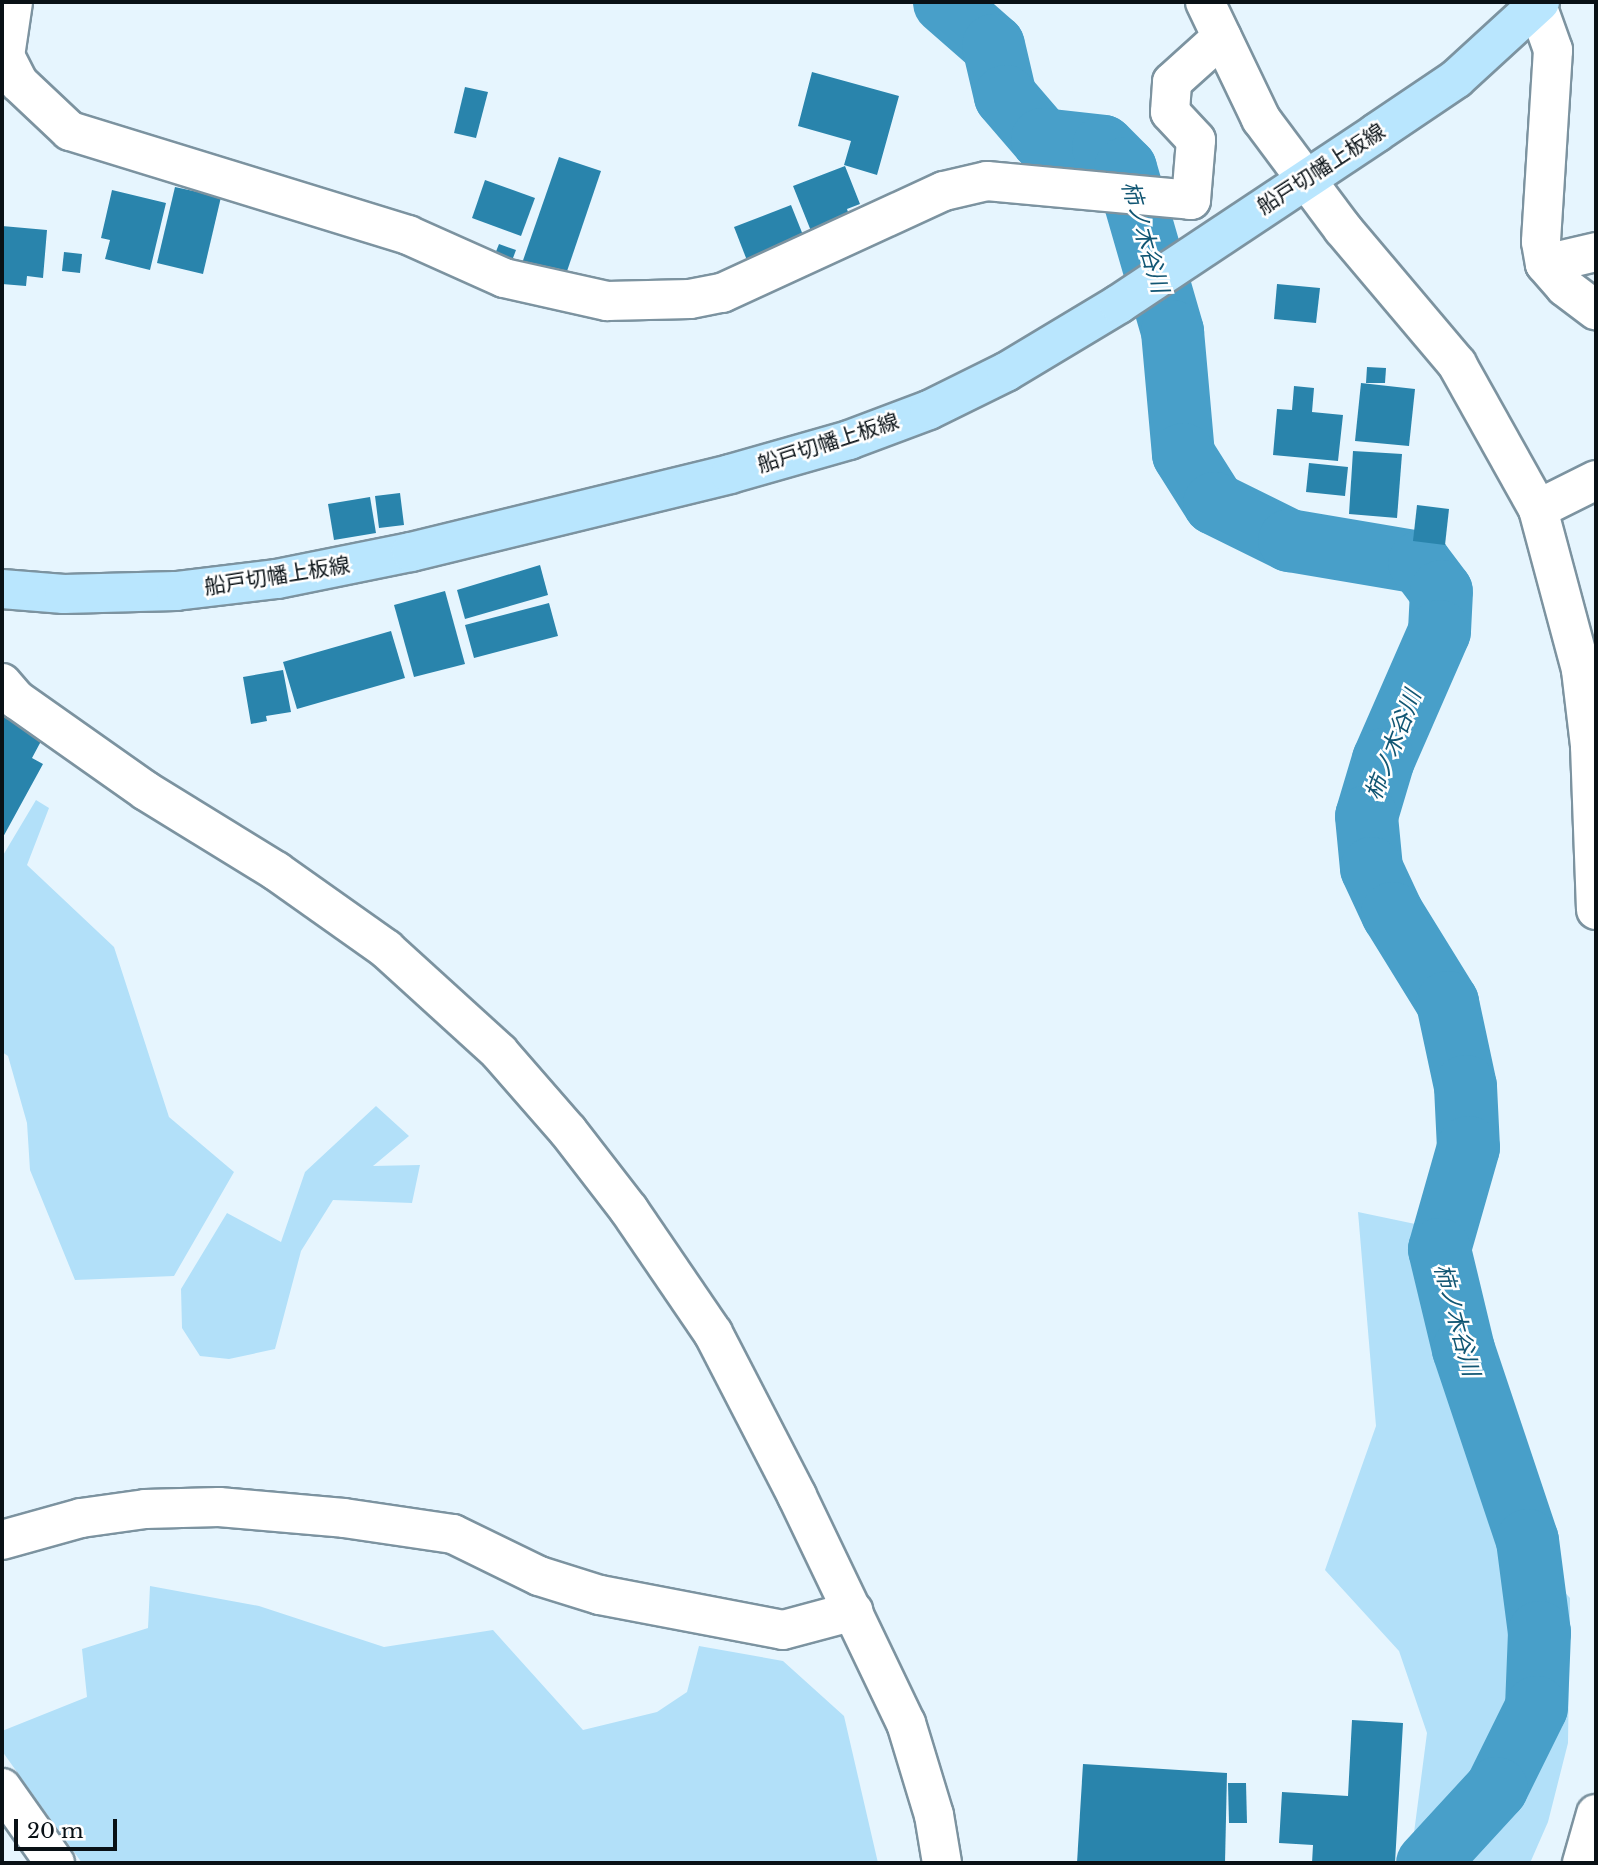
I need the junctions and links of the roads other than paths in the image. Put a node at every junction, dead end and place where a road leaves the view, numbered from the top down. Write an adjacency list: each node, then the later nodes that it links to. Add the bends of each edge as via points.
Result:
1 (13, 2): 5 (street)
2 (1205, 2): 4 (street)
3 (1539, 3): 6 (main road, 船戸切幡上板線, via 1456,79); 8 (street, via 1553,50 1541,242)
4 (1222, 37): 5 (street, via 1172,82 1170,112 1196,140 1191,200 987,181 944,191 722,293 690,299 607,301 504,278 408,235 70,131 19,83); 6 (street, via 1261,119)
5 (3, 56)
6 (1306, 179): 11 (street, via 1457,364); 12 (main road, 船戸切幡上板線, via 1119,304 1006,372 929,410 849,440 411,552 277,579 176,591 64,594)
7 (1596, 252): 8 (street)
8 (1545, 264): 9 (street, via 1565,287)
9 (1596, 310)
10 (1596, 480): 11 (street)
11 (1538, 509): 13 (street)
12 (2, 589)
13 (1589, 670): 15 (street)
14 (2, 683): 17 (street, via 17,701 146,791 276,872 386,949 499,1052 629,1210 713,1333)
15 (1596, 910)
16 (2, 1540): 17 (street, via 81,1518 145,1509 219,1507 453,1534 539,1576 600,1595 783,1630)
17 (854, 1611): 21 (street, via 906,1723 934,1815)
18 (2, 1788): 20 (street)
19 (1596, 1814): 22 (street)
20 (55, 1863)
21 (942, 1863)
22 (1582, 1863)

